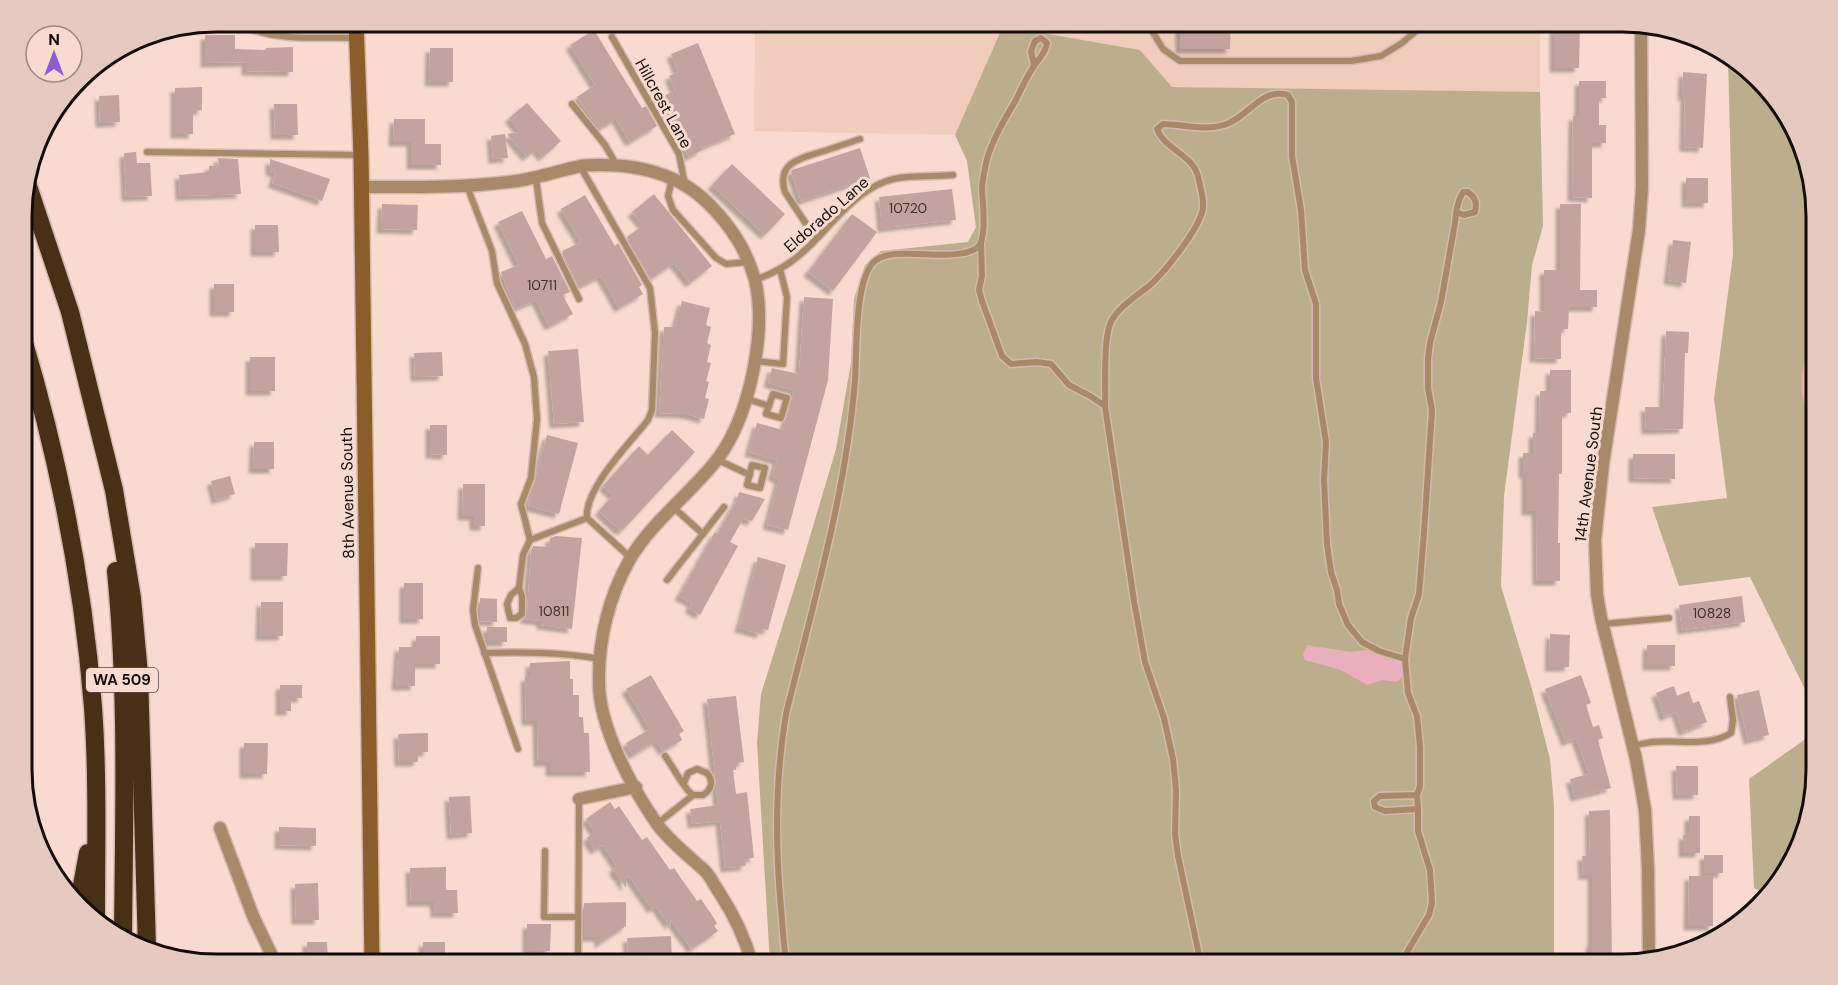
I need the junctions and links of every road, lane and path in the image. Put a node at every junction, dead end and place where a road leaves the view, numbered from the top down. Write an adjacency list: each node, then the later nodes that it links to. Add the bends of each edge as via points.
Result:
1 (258, 32): 7 (lane)
2 (356, 32): 7 (street, 8th Avenue South)
3 (1153, 32): 4 (lane, via 1163,49 1180,61 1351,61 1381,56)
4 (1416, 32)
5 (1641, 33): 47 (street, 14th Avenue South, via 1639,230 1595,540 1597,594)
6 (612, 37): 18 (lane, Hillcrest Lane, via 679,154)
7 (356, 38): 12 (street, 8th Avenue South)
8 (1034, 65): 24 (lane, via 988,157)
9 (572, 104): 14 (lane)
10 (860, 139): 23 (lane, via 795,160 783,175 785,192)
11 (147, 152): 12 (lane)
12 (361, 155): 20 (street, 8th Avenue South)
13 (580, 166): 14 (street); 16 (street); 39 (lane, via 650,288 655,333 652,410 597,484 586,510)
14 (617, 166): 17 (street, via 650,170)
15 (953, 176): 23 (lane, Eldorado Lane, via 885,182 867,192)
16 (536, 178): 19 (street); 28 (lane, via 542,223)
17 (672, 179): 18 (street); 25 (lane, via 669,196 673,210 716,258 726,264)
18 (685, 184): 25 (street, via 722,218 741,244)
19 (467, 186): 20 (street); 41 (lane, via 492,251 497,283 525,344 534,377 537,419 531,478 521,504)
20 (361, 187): 74 (street, 8th Avenue South)
21 (33, 200): 34 (highway, WA 509, via 70,312)
22 (1456, 212): 50 (lane, via 1442,302 1428,359 1432,410 1424,532 1419,594)
23 (816, 239): 26 (lane, Eldorado Lane)
24 (981, 244): 33 (lane, via 979,290 1002,356 1011,363 1051,364 1069,386); 77 (lane, via 959,253 896,254 875,261 864,278 843,475 782,739 776,844)
25 (748, 262): 27 (street)
26 (780, 269): 27 (lane, Eldorado Lane); 29 (lane, via 787,297 783,364)
27 (755, 280): 29 (street, via 758,321)
28 (579, 299)
29 (754, 361): 31 (street)
30 (32, 368): 60 (highway, WA 509, via 56,464 80,595 93,708)
31 (747, 399): 32 (lane); 35 (street, via 737,427)
32 (769, 405)
33 (1105, 406): 50 (lane, via 1110,323 1170,264 1198,224 1203,207 1197,173 1191,163 1167,145 1157,129 1163,124 1225,125 1269,94 1288,95 1292,102 1292,156 1305,270 1316,304 1316,378 1326,442 1324,480 1330,572 1348,625 1362,642); 71 (lane, via 1145,662 1173,759 1177,845)
34 (97, 424): 68 (highway, WA 509, via 120,613); 69 (highway, via 114,490 132,598 139,674)
35 (716, 459): 36 (lane); 37 (street)
36 (750, 476)
37 (673, 507): 40 (lane); 42 (street)
38 (724, 507): 40 (lane)
39 (587, 518): 41 (lane); 42 (lane)
40 (703, 534): 44 (lane)
41 (530, 540): 45 (lane, via 523,555)
42 (631, 558): 49 (street, via 611,601)
43 (478, 568): 48 (lane, via 472,610)
44 (667, 580)
45 (519, 588)
46 (1669, 618): 47 (lane)
47 (1603, 624): 52 (street, 14th Avenue South)
48 (484, 653): 49 (lane, via 539,652); 53 (lane)
49 (600, 659): 56 (street, via 603,713 612,744)
50 (1405, 659): 58 (lane, via 1407,693 1417,717 1420,747)
51 (1730, 697): 52 (lane, via 1731,733 1722,738)
52 (1633, 746): 70 (street, 14th Avenue South, via 1646,819)
53 (518, 749)
54 (665, 756): 55 (lane)
55 (684, 783): 57 (lane); 57 (lane, via 692,770 703,770 711,777 708,792)
56 (636, 787): 59 (street); 62 (street)
57 (693, 795): 62 (lane)
58 (1417, 795): 61 (lane); 61 (lane, via 1380,796 1374,801 1376,807 1385,811)
59 (579, 799): 67 (lane)
60 (96, 804): 65 (highway); 66 (highway, WA 509)
61 (1418, 809): 72 (lane, via 1418,831 1430,870 1432,903)
62 (657, 824): 76 (street, via 708,874 734,915)
63 (220, 828): 73 (street)
64 (545, 851): 67 (lane, via 544,917)
65 (80, 894)
66 (96, 909)
67 (578, 917): 75 (lane)
68 (123, 928)
69 (147, 940)
70 (1649, 951)
71 (1199, 953)
72 (1407, 953)
73 (271, 954)
74 (372, 954)
75 (578, 954)
76 (749, 954)
77 (786, 954)

